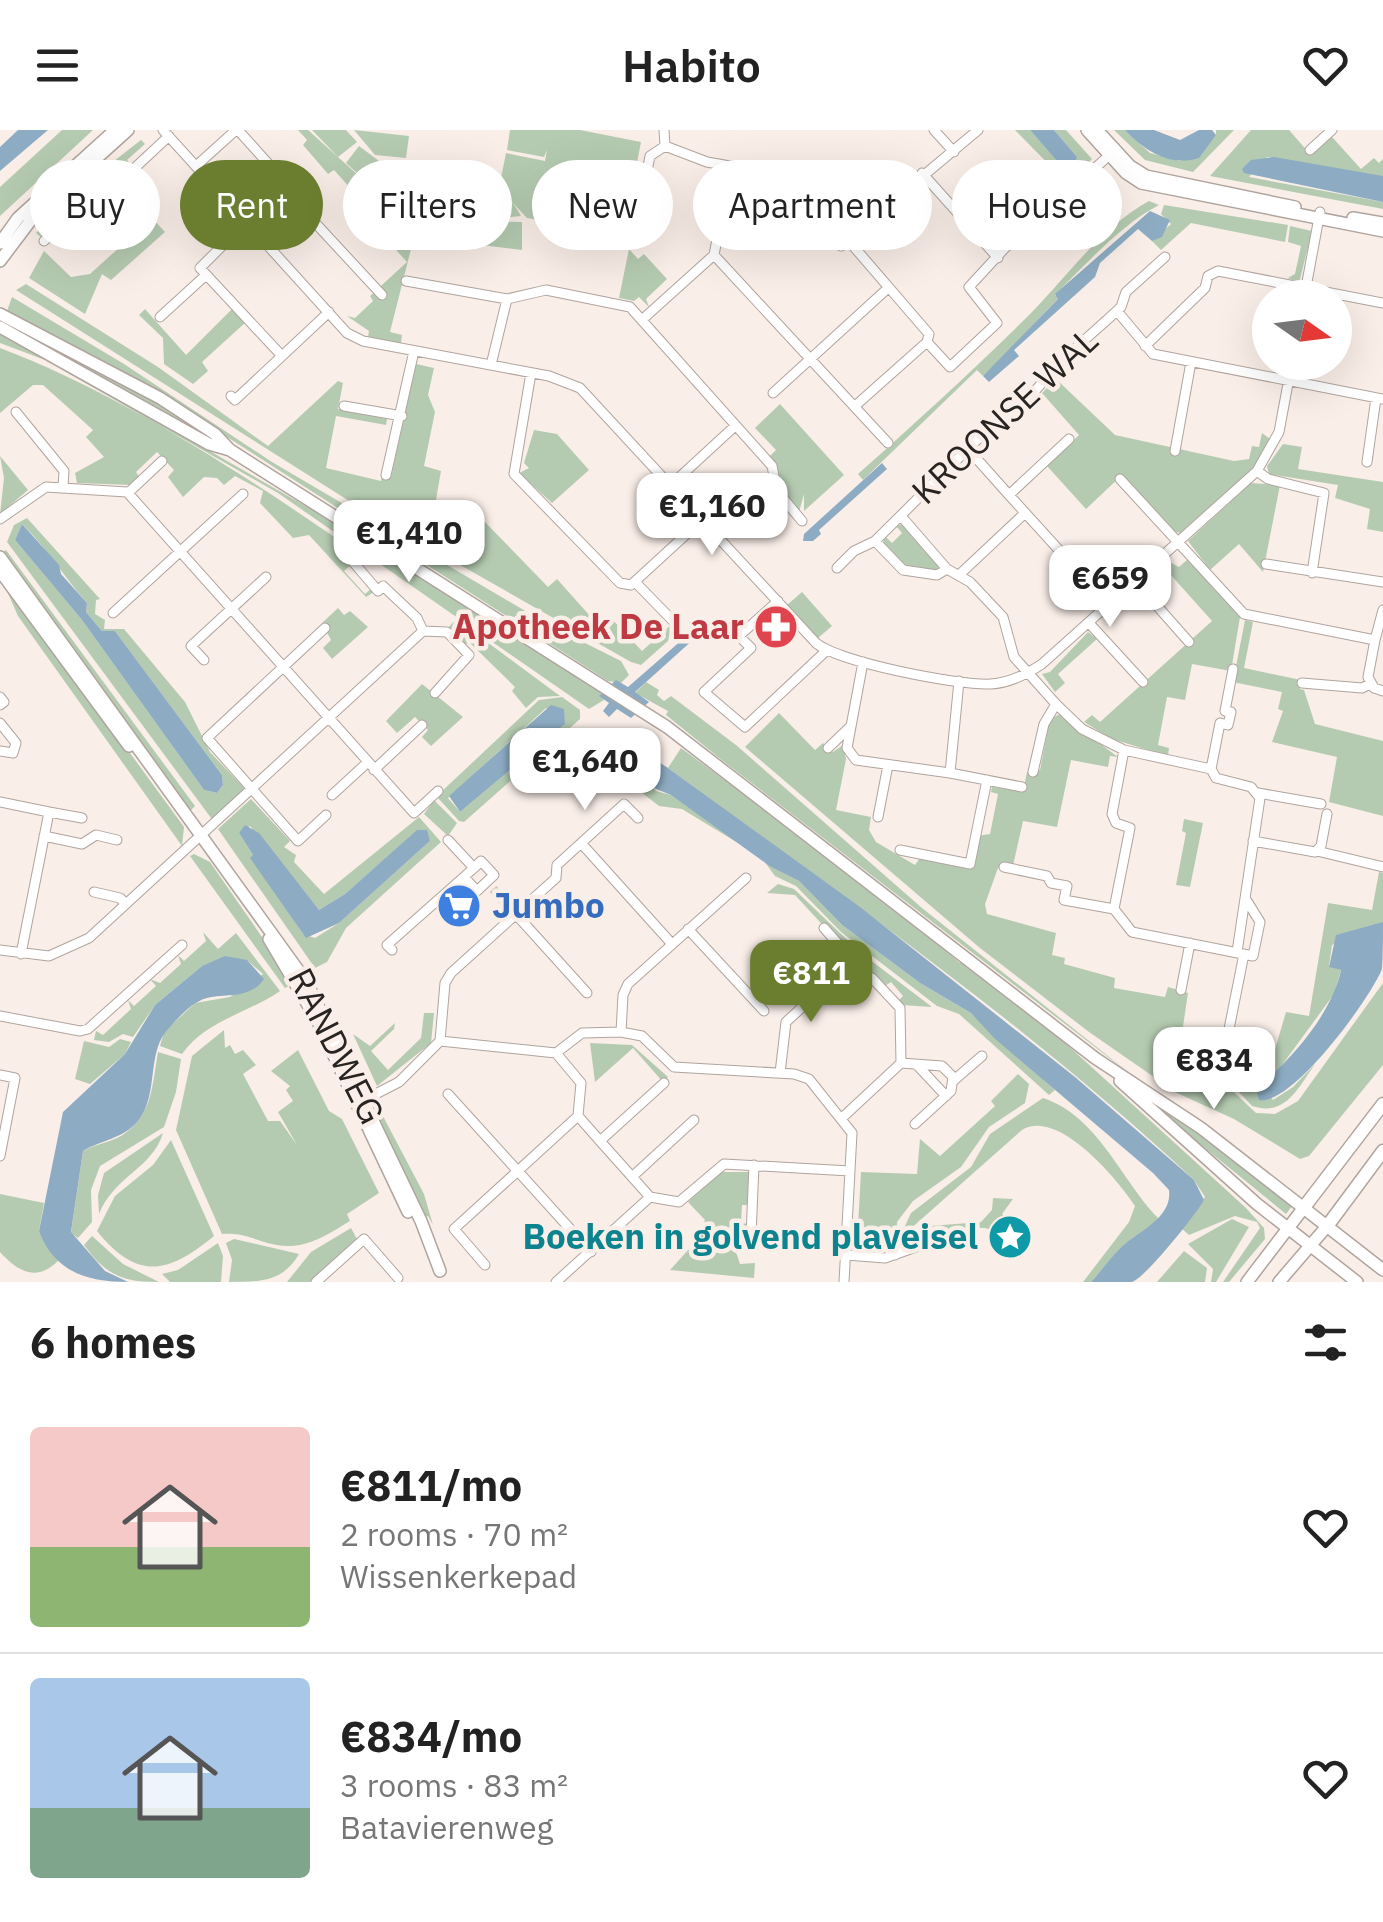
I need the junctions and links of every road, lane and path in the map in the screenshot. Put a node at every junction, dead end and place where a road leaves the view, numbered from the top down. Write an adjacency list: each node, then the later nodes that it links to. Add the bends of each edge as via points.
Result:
1 (115, 130): 25 (main road, via 18,218)
2 (128, 130): 33 (main road, via 37,212)
3 (237, 130): 17 (street); 39 (street)
4 (664, 130): 11 (street)
5 (934, 130): 13 (street)
6 (978, 130): 13 (street)
7 (1086, 130): 14 (main road)
8 (1097, 130): 14 (main road)
9 (1332, 130): 12 (street)
10 (166, 133): 15 (street); 16 (street)
11 (665, 146): 18 (street); 19 (street)
12 (1310, 150)
13 (954, 152): 20 (street)
14 (1112, 153): 22 (main road, via 1133,179 1150,186); 32 (street)
15 (139, 160)
16 (191, 160)
17 (203, 160)
18 (649, 160)
19 (711, 160)
20 (932, 167)
21 (932, 185): 32 (street)
22 (1320, 216): 23 (main road); 24 (main road); 35 (street)
23 (1383, 223)
24 (1383, 232)
25 (0, 243)
26 (221, 250): 34 (street)
27 (272, 250): 44 (street)
28 (715, 250): 30 (street)
29 (856, 250): 38 (street)
30 (714, 255): 47 (street); 53 (street)
31 (1165, 256): 43 (street, KROONSE WAL, via 1126,292)
32 (998, 258): 49 (street, via 968,288 997,323 950,367)
33 (0, 260)
34 (203, 270): 46 (street); 52 (street)
35 (1308, 280)
36 (406, 281): 40 (street)
37 (1252, 282): 50 (street, via 1212,273)
38 (887, 289): 49 (street, via 929,334); 53 (street)
39 (382, 295)
40 (507, 300): 47 (street, via 546,290 630,306); 55 (street)
41 (1352, 300): 42 (street)
42 (1383, 304)
43 (1117, 311): 50 (street); 69 (street, KROONSE WAL, via 1037,392)
44 (329, 312): 51 (street, via 354,338); 52 (street)
45 (0, 314): 70 (main road, via 160,398)
46 (160, 316)
47 (644, 318): 66 (street)
48 (0, 326): 70 (main road)
49 (927, 342): 63 (street)
50 (1145, 346): 54 (street)
51 (414, 351): 55 (street); 65 (street)
52 (282, 356): 60 (street, via 235,400)
53 (811, 360): 59 (street); 63 (street)
54 (1191, 362): 57 (street); 71 (street)
55 (491, 364): 56 (street)
56 (531, 372): 77 (street, via 590,394); 100 (street, via 514,474 620,583)
57 (1252, 373)
58 (1289, 380): 61 (street); 74 (street, via 1279,432)
59 (773, 393)
60 (230, 396)
61 (1380, 398): 73 (street)
62 (344, 406): 65 (street)
63 (855, 406): 68 (street)
64 (16, 412): 78 (street, via 64,471)
65 (402, 416): 75 (street)
66 (734, 426): 77 (street); 86 (street, via 772,466 776,491)
67 (1069, 439): 81 (street)
68 (888, 443)
69 (968, 449): 81 (street); 83 (street, KROONSE WAL)
70 (230, 450): 189 (main road, via 608,688 746,784)
71 (1175, 451)
72 (162, 462): 79 (street)
73 (1367, 462)
74 (1257, 471): 88 (street); 96 (street, via 1324,494)
75 (386, 475)
76 (1120, 479): 88 (street)
77 (672, 484): 85 (street)
78 (63, 487): 79 (street); 84 (street, via 43,488)
79 (128, 493): 89 (street)
80 (244, 494): 89 (street)
81 (1009, 495): 82 (street)
82 (1025, 513): 97 (street); 103 (street)
83 (901, 516): 87 (street, KROONSE WAL); 94 (street)
84 (0, 519)
85 (703, 520): 100 (street); 102 (street)
86 (802, 520)
87 (875, 541): 93 (street, KROONSE WAL); 94 (street, via 903,570 937,575)
88 (1178, 542): 99 (street); 111 (street, via 1244,614)
89 (180, 552): 104 (street); 106 (street)
90 (0, 557): 153 (main road, RANDWEG)
91 (354, 564): 110 (street)
92 (1266, 564): 96 (street)
93 (836, 568)
94 (947, 569): 97 (street)
95 (0, 571): 153 (main road, RANDWEG)
96 (1312, 573): 101 (street)
97 (959, 575): 118 (street, via 1003,618 1010,650)
98 (266, 578): 104 (street)
99 (1135, 581): 103 (street); 112 (street)
100 (636, 582): 108 (street)
101 (1383, 582)
102 (778, 601): 113 (street); 113 (street, via 739,636 750,648 704,692 745,727)
103 (1109, 604): 107 (street)
104 (232, 608): 114 (street, via 191,646); 116 (street)
105 (1383, 610): 111 (street)
106 (113, 612)
107 (1089, 623): 118 (street); 120 (street)
108 (676, 624)
109 (325, 628): 116 (street)
110 (423, 630): 124 (street, via 448,632 470,656); 126 (street)
111 (1375, 640): 122 (street)
112 (1189, 642)
113 (826, 651): 115 (street)
114 (204, 660)
115 (864, 662): 119 (street); 129 (street)
116 (284, 666): 126 (street); 141 (street, via 210,732 210,746)
117 (1233, 669): 135 (street, via 1225,710 1231,712 1228,725 1220,724)
118 (1028, 673): 119 (street, via 996,684); 125 (street)
119 (960, 681): 137 (street)
120 (1143, 682)
121 (1302, 683): 122 (street)
122 (1370, 684): 123 (street)
123 (1383, 691)
124 (435, 693)
125 (1056, 704): 131 (street, via 1082,730); 136 (street)
126 (330, 718): 133 (street); 141 (street)
127 (0, 723): 132 (street, via 16,743 13,753)
128 (422, 724): 133 (street)
129 (852, 725): 130 (street); 134 (street, via 851,757)
130 (828, 748)
131 (1124, 750): 135 (street); 169 (street, via 1112,814 1116,824 1130,828)
132 (0, 751)
133 (371, 766): 140 (street, via 414,813); 143 (street)
134 (888, 766): 137 (street); 149 (street)
135 (1210, 769): 142 (street, via 1216,778)
136 (1033, 772)
137 (950, 773): 138 (street)
138 (987, 780): 139 (street); 158 (street, via 970,864)
139 (1022, 787)
140 (438, 791)
141 (250, 792): 148 (street, via 298,841); 153 (street)
142 (1258, 794): 145 (street); 156 (street)
143 (332, 795)
144 (0, 802): 146 (street)
145 (1321, 804)
146 (49, 812): 150 (street); 152 (street)
147 (1328, 814): 159 (street)
148 (326, 815)
149 (878, 817)
150 (82, 818)
151 (638, 818): 157 (street, via 624,804)
152 (44, 836): 154 (street, via 82,844 96,835); 179 (street)
153 (202, 838): 168 (street); 199 (main road, RANDWEG, via 306,981)
154 (116, 840)
155 (448, 840): 162 (street)
156 (1252, 841): 159 (street); 166 (street)
157 (581, 843): 170 (street, via 557,865 556,878); 174 (street)
158 (900, 850)
159 (1317, 851): 160 (street)
160 (1383, 866)
161 (1004, 867): 169 (street, via 1048,876 1066,886 1064,900)
162 (474, 868): 163 (street); 163 (street, via 481,861 494,875 490,886 477,891)
163 (464, 877): 177 (street, via 387,945)
164 (746, 878): 172 (street)
165 (94, 892): 168 (street)
166 (1248, 900): 178 (street); 178 (street, via 1260,922 1253,956)
167 (504, 901): 170 (street)
168 (126, 904): 179 (street, via 74,948 49,956)
169 (1114, 908): 173 (street, via 1132,932)
170 (516, 914): 182 (street); 186 (street, via 448,977)
171 (824, 928): 180 (street, via 839,945)
172 (688, 929): 174 (street); 183 (street)
173 (1190, 943): 178 (street); 181 (street)
174 (672, 944): 185 (street, via 624,989)
175 (182, 946): 184 (street, via 88,1029)
176 (0, 950): 179 (street)
177 (392, 950)
178 (1240, 953): 192 (street)
179 (22, 954)
180 (838, 976): 190 (street, via 872,978 900,1008); 193 (street, via 786,1022)
181 (1181, 990)
182 (587, 993)
183 (764, 1011)
184 (0, 1016)
185 (621, 1032): 187 (street, via 582,1032); 193 (street, via 642,1036 674,1066)
186 (440, 1042): 187 (street); 199 (street, via 400,1082)
187 (556, 1053): 201 (street, via 582,1083)
188 (982, 1056): 195 (street)
189 (1095, 1058): 214 (main road); 216 (main road)
190 (901, 1063): 191 (street); 202 (street)
191 (917, 1064): 195 (street, via 942,1066); 198 (street)
192 (1222, 1064)
193 (780, 1073): 202 (street, via 810,1079)
194 (0, 1075): 205 (street, via 15,1078)
195 (954, 1081): 198 (street)
196 (664, 1083): 206 (street)
197 (448, 1094): 210 (street)
198 (946, 1096): 204 (street)
199 (361, 1102): 226 (main road, RANDWEG)
200 (1383, 1104): 214 (main road)
201 (578, 1116): 206 (street); 210 (street)
202 (843, 1116): 211 (street, via 852,1132)
203 (694, 1120): 212 (street)
204 (915, 1124)
205 (2, 1139): 208 (street)
206 (600, 1141): 212 (street)
207 (1383, 1152): 215 (main road)
208 (0, 1156)
209 (754, 1165): 211 (street); 213 (street, via 717,1166 678,1202); 218 (street)
210 (518, 1171): 221 (street); 224 (street, via 454,1229)
211 (850, 1171): 222 (street)
212 (633, 1176): 213 (street)
213 (650, 1197): 221 (street)
214 (1305, 1206): 215 (main road); 216 (main road)
215 (1328, 1224): 219 (main road); 225 (main road)
216 (1288, 1229): 219 (main road); 232 (main road)
217 (908, 1237): 223 (street)
218 (746, 1244)
219 (1310, 1246): 233 (main road); 234 (main road)
220 (916, 1247): 223 (street)
221 (591, 1252): 228 (street)
222 (846, 1255): 223 (street); 231 (street)
223 (896, 1255)
224 (485, 1264)
225 (1383, 1270)
226 (443, 1277)
227 (398, 1278): 229 (street, via 364,1239)
228 (567, 1278): 230 (street)
229 (316, 1282)
230 (556, 1282)
231 (844, 1282)
232 (1247, 1282)
233 (1279, 1282)
234 (1357, 1282)

